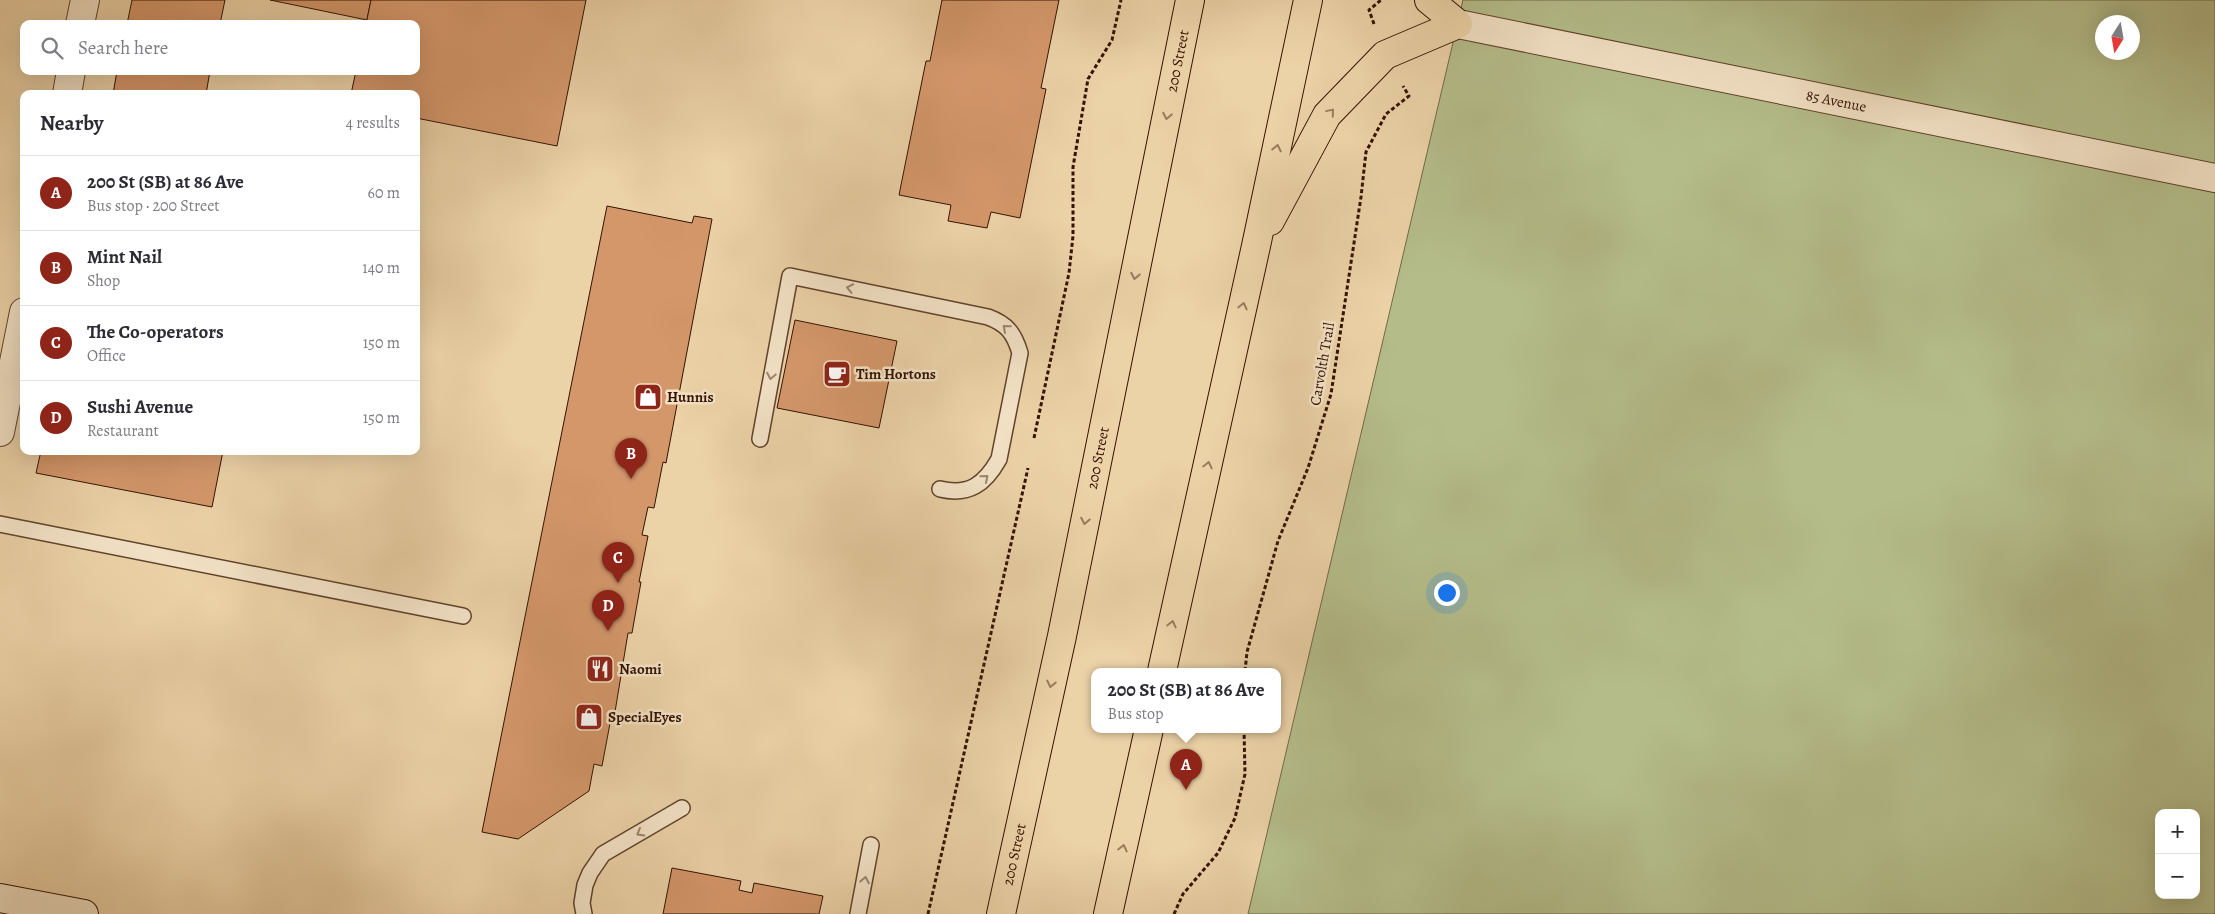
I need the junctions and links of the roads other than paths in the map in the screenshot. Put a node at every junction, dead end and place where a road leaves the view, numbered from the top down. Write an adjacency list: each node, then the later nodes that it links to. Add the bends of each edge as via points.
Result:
1 (85, 0): 5 (street)
2 (1190, 0): 26 (main road, 200 Street, one-way to 26, via 1062,636)
3 (1308, 0): 10 (main road, one-way to 3)
4 (1429, 0): 6 (main road)
5 (81, 20)
6 (1458, 24): 9 (street, 85 Avenue); 10 (main road, one-way to 6, via 1327,115 1385,55)
7 (70, 75): 8 (street)
8 (68, 90)
9 (2215, 178)
10 (1256, 246): 17 (main road, one-way to 10)
11 (20, 332): 12 (street)
12 (0, 432)
13 (760, 439): 14 (lane, one-way to 13, via 968,490 991,474 999,459 1020,353 1009,328 988,317 790,276)
14 (940, 489)
15 (0, 524): 16 (lane)
16 (463, 616)
17 (1163, 668)
18 (1148, 733): 22 (main road, one-way to 18)
19 (682, 808): 24 (lane, one-way to 24, via 604,854 585,885)
20 (871, 845): 25 (lane, one-way to 20)
21 (0, 898): 23 (street)
22 (1112, 908)
23 (84, 914)
24 (584, 914)
25 (858, 914)
26 (1001, 914)

